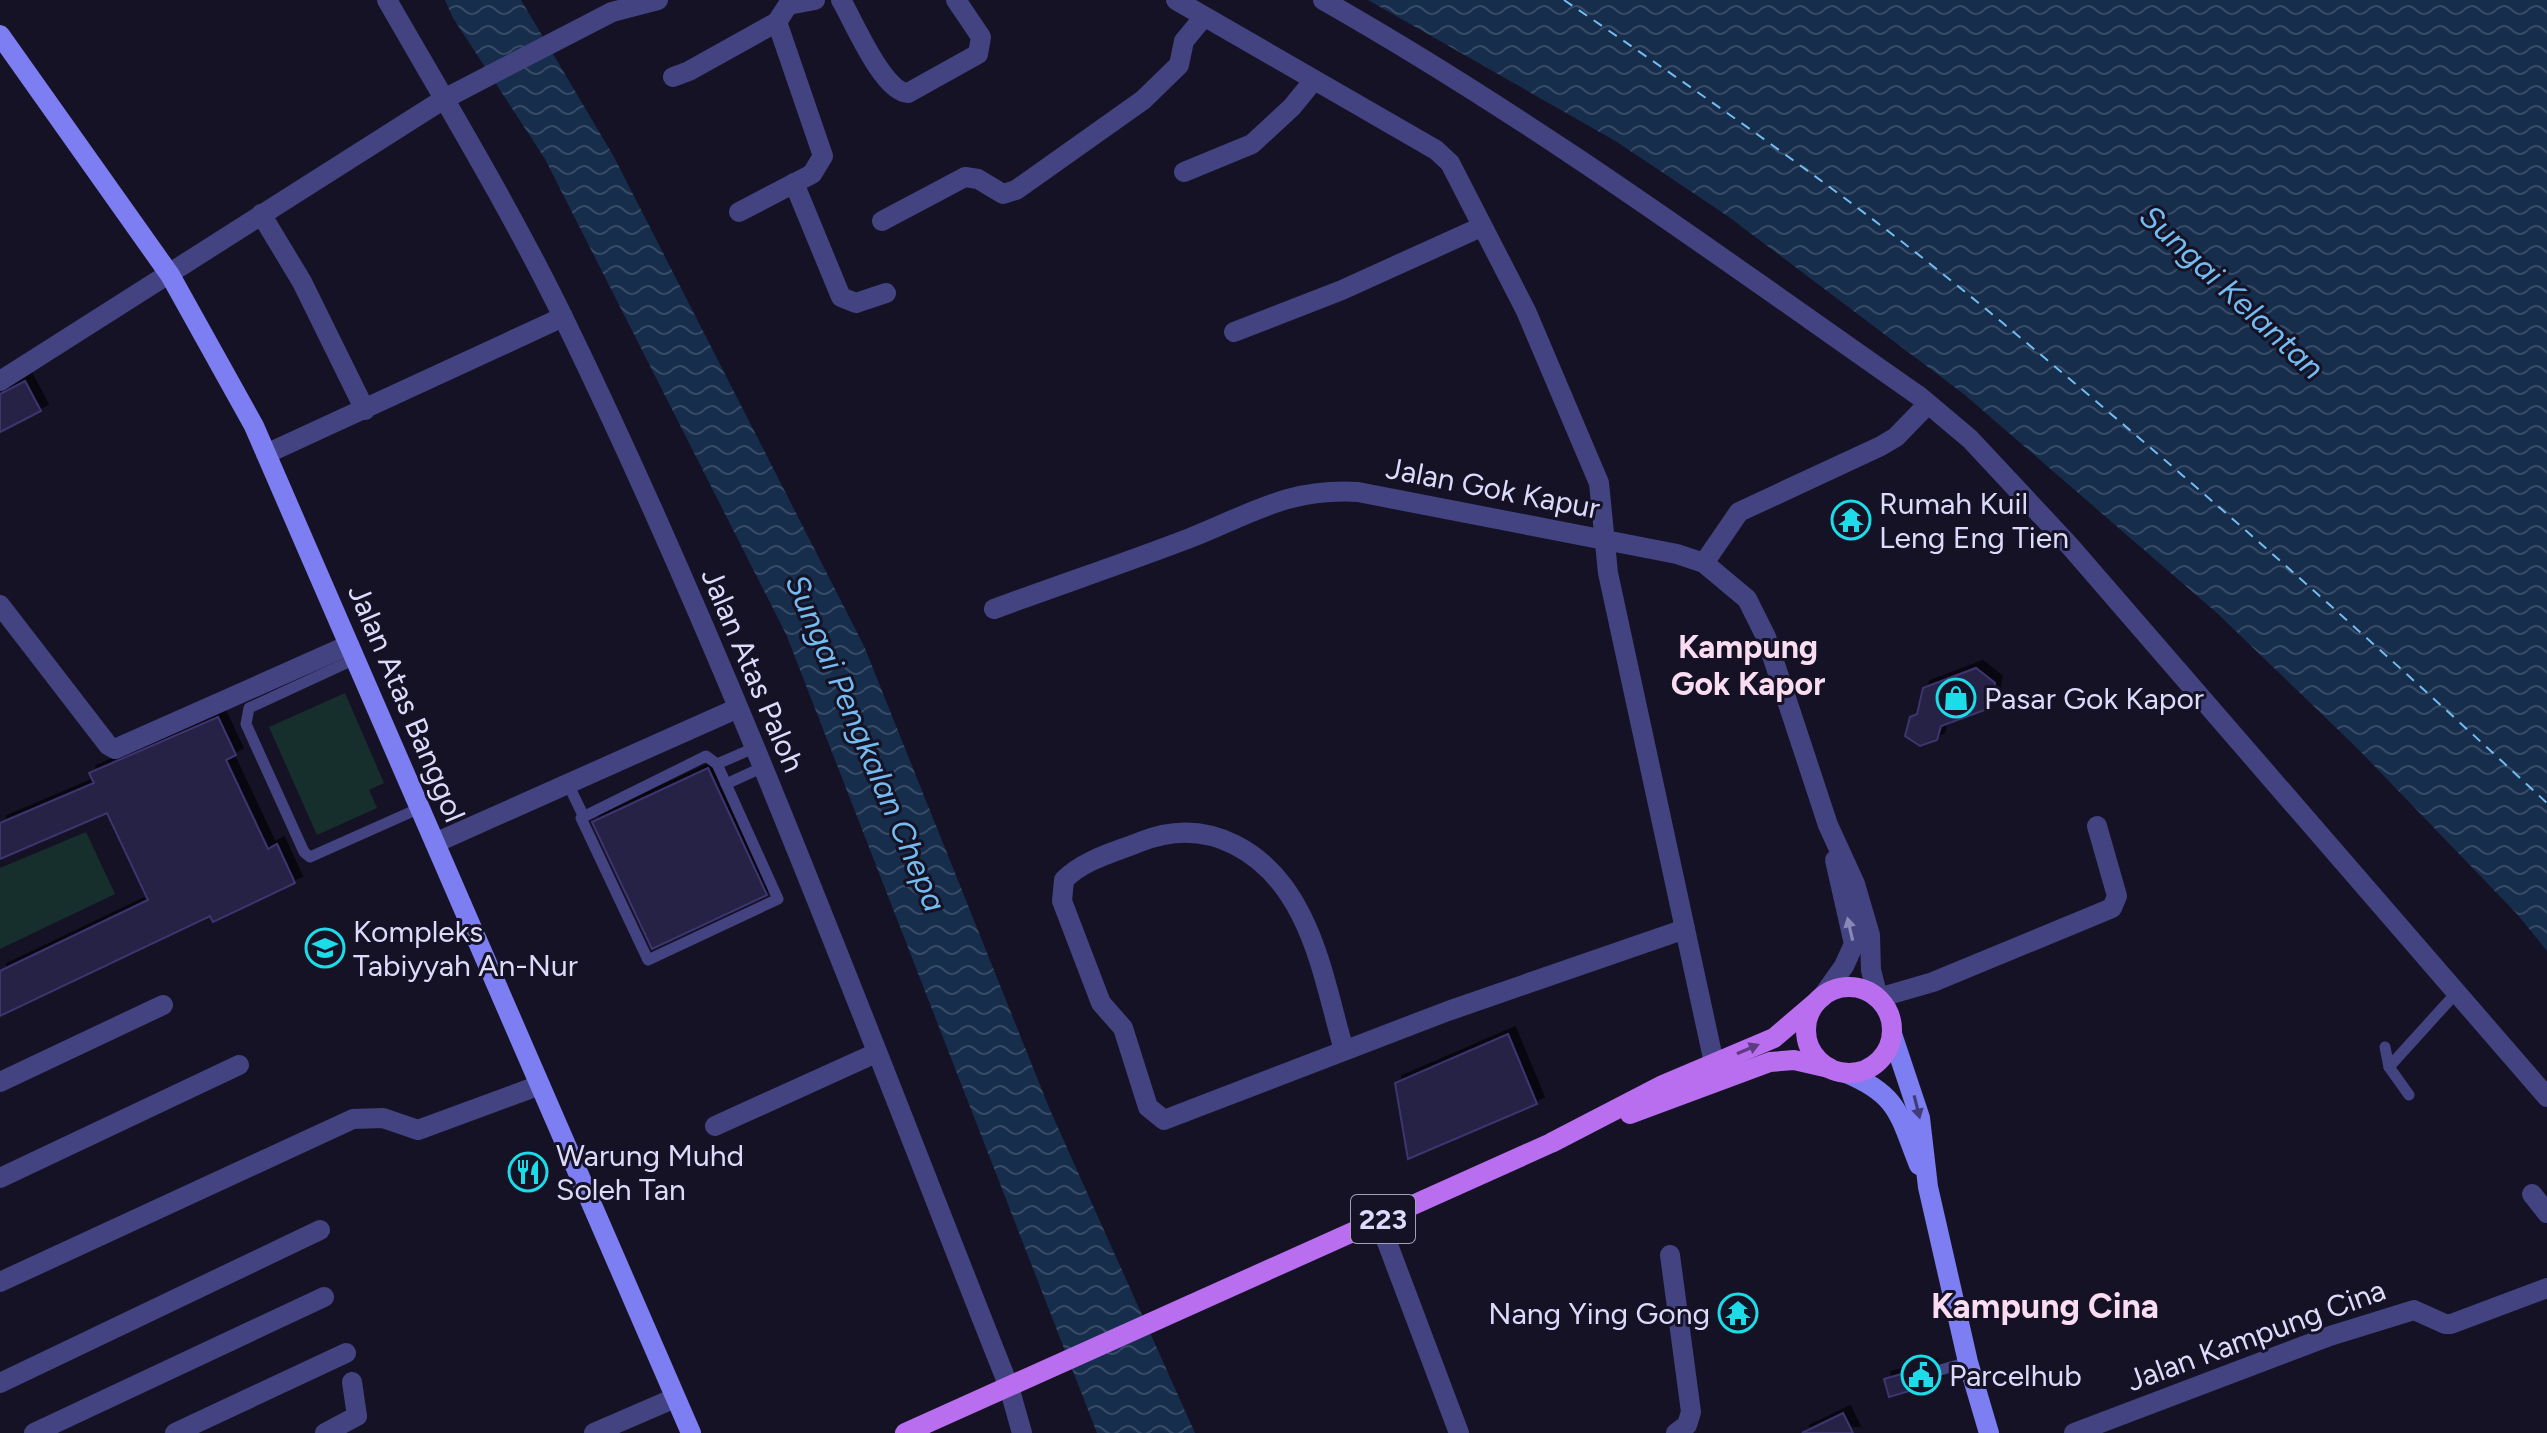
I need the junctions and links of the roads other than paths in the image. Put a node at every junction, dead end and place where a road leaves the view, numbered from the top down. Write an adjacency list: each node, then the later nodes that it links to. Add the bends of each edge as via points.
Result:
1 (387, 0): 14 (street, Jalan Atas Paloh)
2 (658, 0): 8 (street)
3 (815, 0): 9 (street)
4 (841, 0): 5 (street, via 887,83 900,93 978,54 981,37)
5 (956, 0)
6 (1176, 0): 10 (street)
7 (1323, 0): 26 (street, via 1436,64 1580,157)
8 (610, 6): 14 (street, via 591,22)
9 (784, 9): 12 (street); 16 (street, via 823,156 818,170)
10 (1203, 18): 13 (street); 19 (street, via 1184,41 1179,65 1143,100 1016,190 1003,194 965,177)
11 (0, 35): 21 (main road, Jalan Atas Banggol)
12 (673, 77)
13 (1314, 80): 15 (street, via 1252,144); 20 (street, via 1446,158)
14 (444, 99): 18 (street); 23 (street, Jalan Atas Paloh)
15 (1184, 172)
16 (794, 183): 17 (street); 22 (street, via 841,297 856,303)
17 (739, 212)
18 (261, 214): 21 (street); 27 (street, via 320,316)
19 (882, 221)
20 (1481, 227): 24 (street); 29 (street, via 1526,311 1599,483)
21 (170, 275): 25 (street); 28 (main road, Jalan Atas Banggol)
22 (886, 293)
23 (563, 317): 27 (street); 34 (street, Jalan Atas Paloh)
24 (1234, 332)
25 (0, 381)
26 (1928, 404): 30 (street, via 1881,446 1739,512); 46 (street, via 1970,439 2069,545)
27 (365, 410): 28 (street)
28 (266, 454): 33 (main road, Jalan Atas Banggol)
29 (1604, 540): 30 (street, Jalan Gok Kapur); 32 (street, Jalan Gok Kapur, via 1358,492 1324,490 1280,499); 45 (street)
30 (1704, 563): 42 (street, Jalan Gok Kapur, via 1747,599 1766,637)
31 (0, 605): 33 (street, via 115,749)
32 (994, 609)
33 (352, 652): 40 (main road, Jalan Atas Banggol); 40 (lane, via 249,708 246,724 310,857)
34 (738, 708): 35 (street, Jalan Atas Paloh); 38 (street)
35 (754, 748): 36 (lane); 37 (street, Jalan Atas Paloh)
36 (717, 764): 39 (lane); 41 (lane, via 711,756 703,757)
37 (761, 768): 39 (lane); 53 (street, Jalan Atas Paloh)
38 (568, 784): 41 (lane); 44 (street)
39 (726, 784): 41 (lane, via 778,899 652,960 643,954 582,823)
40 (420, 808): 44 (main road, Jalan Atas Banggol)
41 (583, 815)
42 (1828, 825): 47 (street, Jalan Gok Kapur, one-way to 42, via 1854,944); 48 (street, Jalan Gok Kapur, via 1855,884 1870,935)
43 (2097, 826): 48 (street, via 2117,896 2112,908 1933,982)
44 (435, 843): 59 (main road, Jalan Atas Banggol)
45 (1685, 929): 52 (street); 54 (street)
46 (2457, 992): 56 (lane); 61 (street)
47 (1822, 997): 48 (main road, 223, via 1856,988); 54 (main road, 223, one-way to 47, via 1774,1038); 57 (main road, 223, via 1812,1008 1806,1035 1810,1049)
48 (1878, 998): 50 (main road, 223)
49 (163, 1005): 58 (street)
50 (1892, 1034): 57 (main road, via 1882,1058 1859,1072); 65 (main road, 223, one-way to 65, via 1920,1118)
51 (2385, 1047): 56 (lane)
52 (1344, 1050): 52 (street, via 1171,1120 1157,1119 1148,1107 1123,1028 1101,1003 1062,901 1064,880 1085,864 1145,839 1197,830 1221,837 1265,868 1301,915)
53 (876, 1053): 62 (street); 79 (street, Jalan Atas Paloh)
54 (1714, 1063): 63 (main road, 223)
55 (239, 1065): 64 (street)
56 (2389, 1067): 60 (lane)
57 (1837, 1071): 63 (main road, 223, via 1794,1060 1759,1065); 65 (main road, 223, via 1874,1085 1892,1102)
58 (0, 1082)
59 (540, 1085): 71 (street, via 418,1130 383,1118 353,1119); 80 (main road, Jalan Atas Banggol)
60 (2409, 1095)
61 (2547, 1097)
62 (715, 1126)
63 (1551, 1143): 68 (main road, 223)
64 (0, 1178)
65 (1928, 1187): 75 (main road, 223)
66 (2532, 1194): 67 (street)
67 (2547, 1213)
68 (1379, 1221): 79 (main road, 223); 89 (street)
69 (320, 1230): 78 (street)
70 (1670, 1255): 81 (street, via 1691,1412)
71 (0, 1282)
72 (2547, 1288): 91 (street, Jalan Kampung Cina, via 2451,1324 2414,1310 2330,1336)
73 (324, 1297): 82 (street)
74 (346, 1353): 83 (street)
75 (1968, 1362): 76 (lane); 90 (main road, 223)
76 (1937, 1371)
77 (352, 1382): 84 (street, via 357,1416)
78 (0, 1383)
79 (1009, 1387): 87 (main road, 223); 88 (street, Jalan Atas Paloh)
80 (675, 1398): 85 (street); 86 (main road, Jalan Atas Banggol)
81 (1684, 1430)
82 (34, 1433)
83 (175, 1433)
84 (325, 1433)
85 (594, 1433)
86 (691, 1433)
87 (905, 1433)
88 (1022, 1433)
89 (1459, 1433)
90 (1989, 1433)
91 (2074, 1433)

